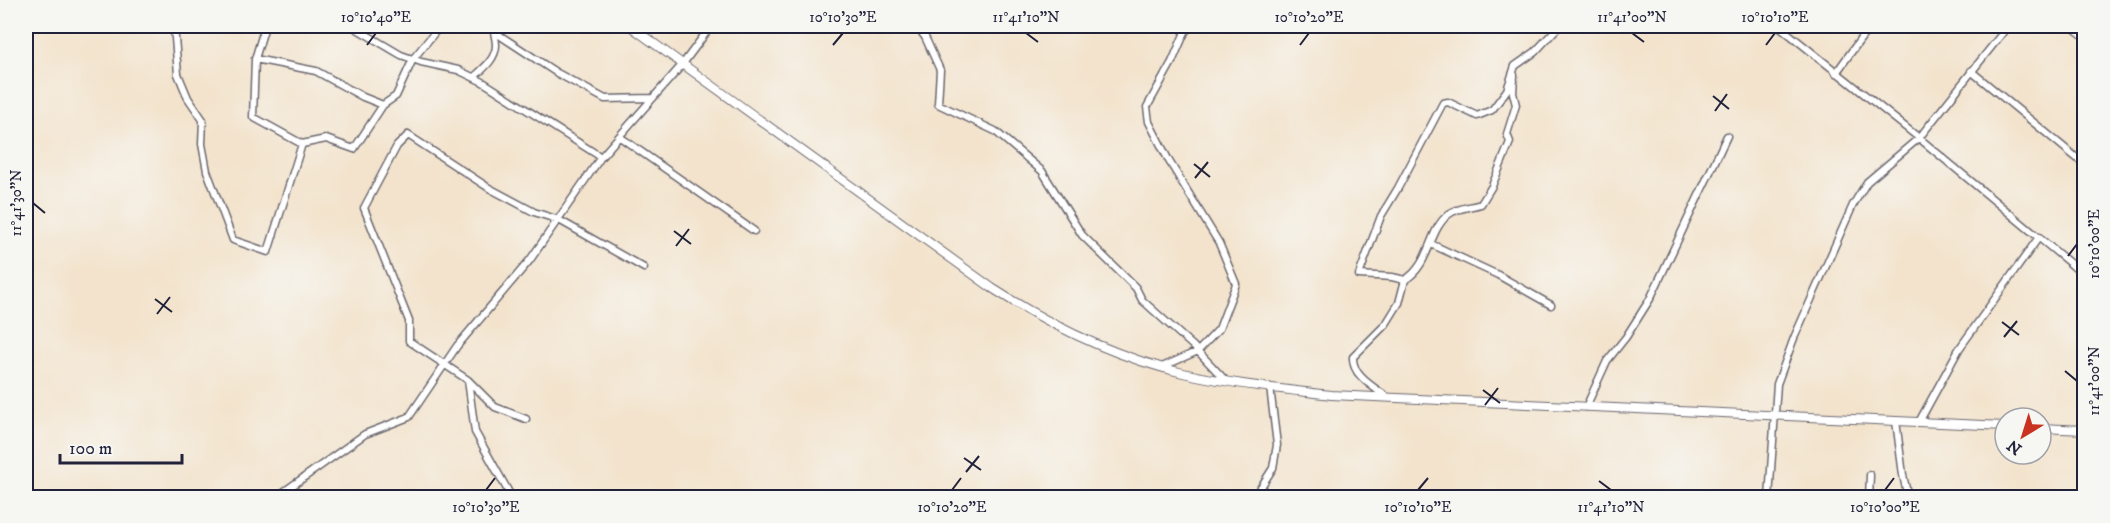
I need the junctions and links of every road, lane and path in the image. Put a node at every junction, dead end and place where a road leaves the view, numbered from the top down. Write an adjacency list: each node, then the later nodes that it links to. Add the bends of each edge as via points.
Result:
1 (174, 26): 28 (street, via 178,74 203,120 207,171 233,240 268,252)
2 (265, 26): 16 (street)
3 (352, 26): 17 (street)
4 (440, 26): 17 (street)
5 (630, 26): 18 (street)
6 (711, 26): 18 (street)
7 (917, 26): 41 (street, via 940,70 938,104 995,131 1042,171 1082,235 1136,288 1142,300)
8 (1190, 26): 41 (street, via 1147,107 1149,122 1219,243 1236,284 1219,329)
9 (1559, 26): 19 (street)
10 (1779, 26): 21 (street)
11 (1870, 26): 21 (street)
12 (2008, 26): 20 (street)
13 (2071, 26): 15 (street)
14 (494, 28): 22 (street, via 496,50); 23 (street, via 557,73 605,99)
15 (2085, 36)
16 (255, 59): 24 (street, via 316,71); 28 (street, via 254,117)
17 (413, 60): 22 (street); 24 (street, via 396,96)
18 (682, 65): 23 (street); 43 (street, via 1028,311 1104,348)
19 (1515, 66): 34 (street, via 1516,105 1507,134 1510,142 1492,186 1480,204 1449,214); 39 (street, via 1507,90 1492,110 1477,116 1443,102 1381,216 1359,275)
20 (1971, 71): 27 (street); 30 (street)
21 (1836, 73): 27 (street)
22 (474, 77): 29 (street)
23 (653, 98): 26 (street)
24 (383, 105): 28 (street, via 354,149 326,140)
25 (1727, 136): 48 (street, via 1650,299 1607,361)
26 (620, 137): 29 (street); 32 (street)
27 (1919, 138): 33 (street); 49 (street, via 1867,183 1853,205 1794,338 1777,384)
28 (302, 144)
29 (602, 157): 31 (street)
30 (2085, 164)
31 (559, 219): 37 (street); 42 (street); 42 (street, via 534,212 489,188 408,135 396,146 364,208 409,321 409,341)
32 (754, 231)
33 (2039, 237): 36 (street); 52 (street, via 1959,349)
34 (1431, 244): 39 (street, via 1415,274); 40 (street)
35 (2085, 254): 36 (street)
36 (2074, 267): 38 (street)
37 (644, 268)
38 (2085, 275)
39 (1405, 280): 47 (street, via 1399,303 1386,324 1353,357 1352,364 1363,379)
40 (1551, 305)
41 (1198, 351): 43 (street); 45 (street)
42 (445, 364): 44 (street); 57 (street, via 409,417 365,434)
43 (1162, 367): 45 (street)
44 (468, 380): 50 (street, via 495,406); 58 (street, via 475,432)
45 (1226, 381): 46 (street)
46 (1270, 387): 47 (street); 59 (street, via 1277,445 1273,468)
47 (1388, 398): 48 (street)
48 (1586, 407): 49 (street)
49 (1774, 416): 51 (street); 60 (street)
50 (526, 419)
51 (1896, 421): 52 (street); 62 (street)
52 (1919, 422): 53 (street)
53 (1993, 425)
54 (2053, 429): 55 (street)
55 (2085, 430)
56 (1870, 475): 61 (street)
57 (275, 498)
58 (512, 498)
59 (1254, 498)
60 (1769, 498)
61 (1869, 498)
62 (1908, 498)

